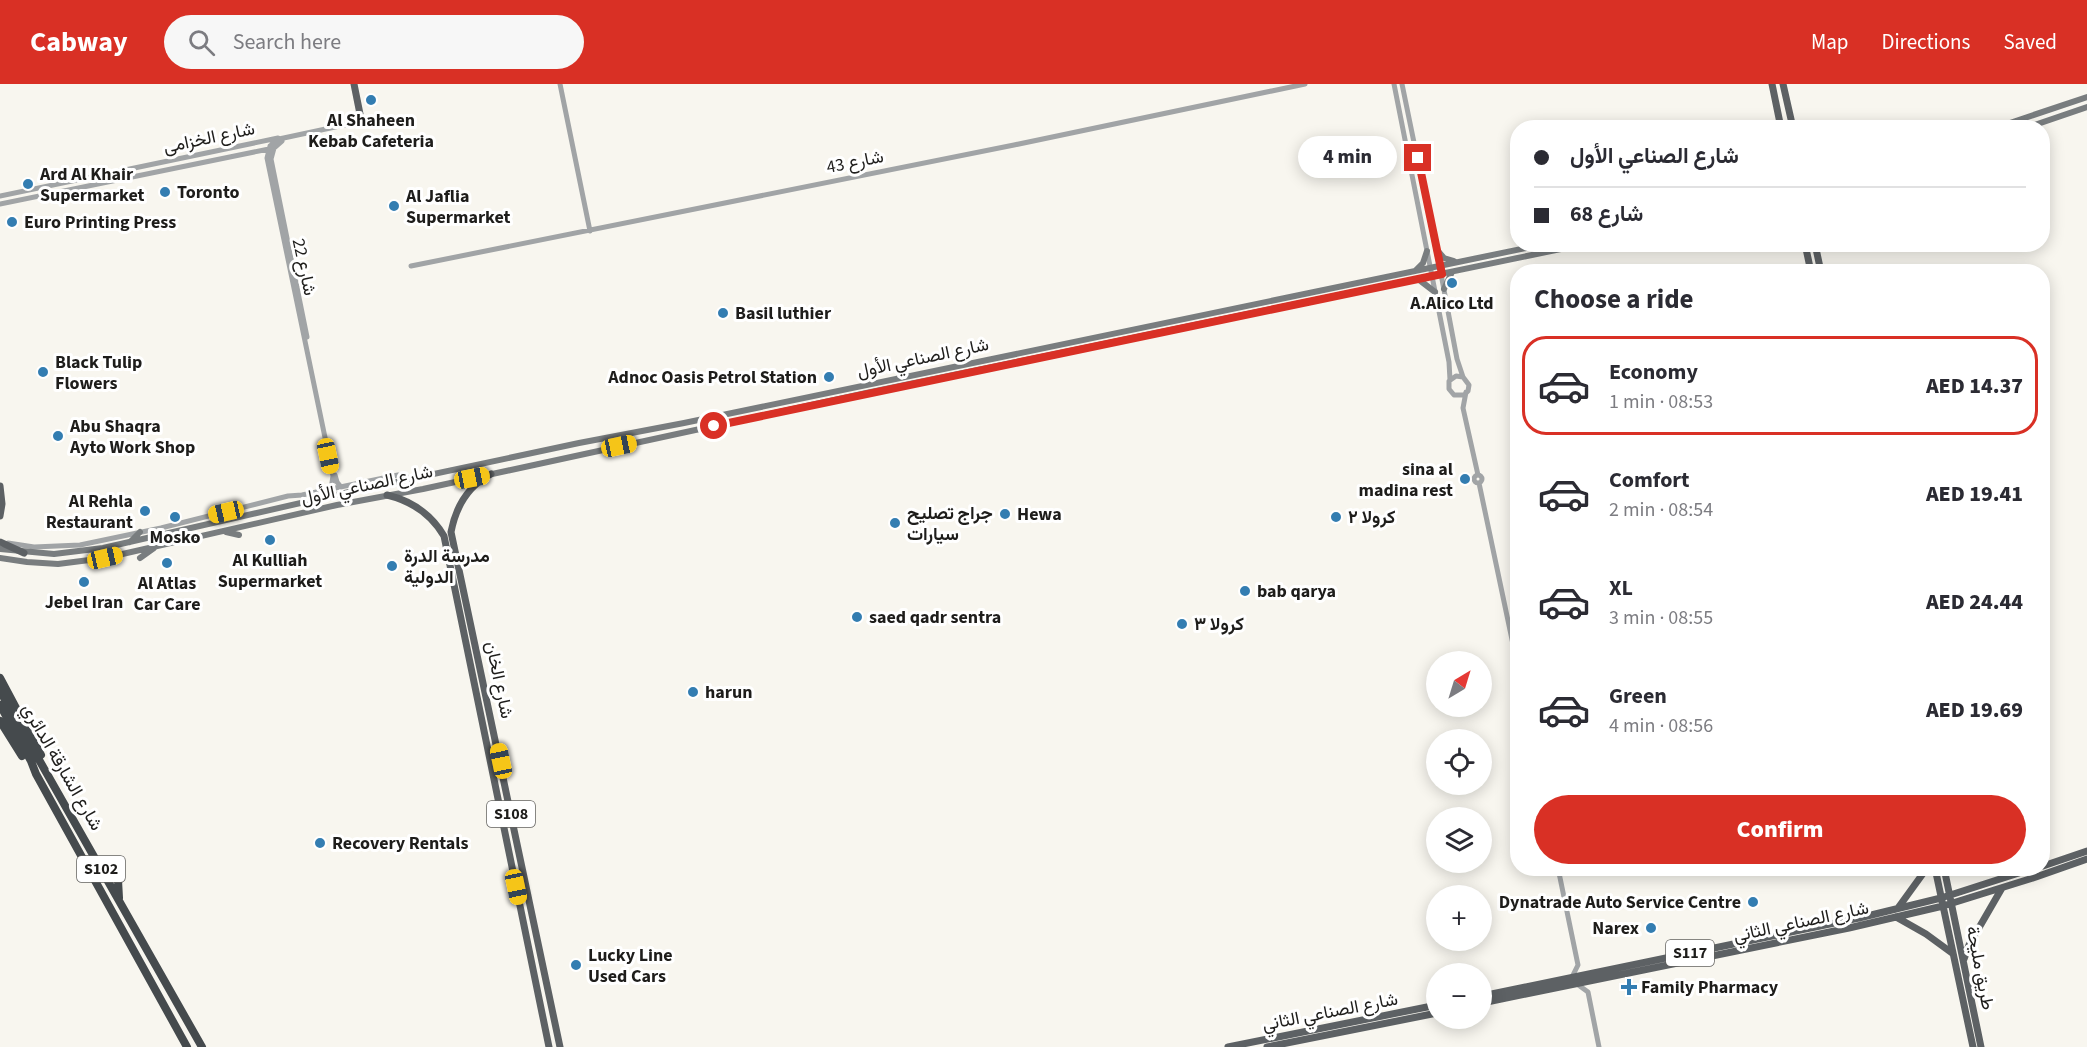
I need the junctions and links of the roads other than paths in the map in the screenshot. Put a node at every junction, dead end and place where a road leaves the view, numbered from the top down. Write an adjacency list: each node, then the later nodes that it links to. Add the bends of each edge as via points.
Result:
1 (352, 84): 10 (main road)
2 (560, 84): 19 (street)
3 (1305, 84): 19 (street, شارع 43)
4 (1394, 84): 21 (street)
5 (1402, 84): 20 (street)
6 (1772, 84): 11 (main road)
7 (1783, 84): 12 (main road)
8 (2087, 98): 13 (main road)
9 (2087, 107): 14 (main road)
10 (358, 117): 15 (street, via 349,124); 16 (street, via 352,126 282,141)
11 (1779, 120)
12 (1790, 120)
13 (2020, 120)
14 (2049, 120)
15 (282, 137): 16 (street); 17 (street, شارع الخزامى)
16 (271, 149): 18 (street, شارع الخزامى); 43 (street, شارع 22, via 335,478); 44 (street, شارع 22, via 267,160 271,183 333,476)
17 (1, 197)
18 (0, 204)
19 (590, 231): 26 (street, شارع 43)
20 (1437, 250): 24 (main road, via 1444,258); 25 (street)
21 (1427, 251): 27 (street); 28 (main road)
22 (1510, 251): 24 (main road, شارع الصناعي الأول)
23 (1547, 252): 29 (main road, شارع الصناعي الأول)
24 (1457, 262): 25 (main road, شارع الصناعي الأول)
25 (1440, 265): 27 (main road, شارع الصناعي الأول); 30 (street)
26 (411, 266)
27 (1430, 267): 28 (main road, شارع الصناعي الأول); 31 (street)
28 (1416, 270): 41 (main road, شارع الصناعي الأول)
29 (1452, 272): 30 (main road, شارع الصناعي الأول); 33 (main road)
30 (1442, 274): 31 (main road, شارع الصناعي الأول); 33 (street)
31 (1432, 276): 32 (main road, شارع الصناعي الأول); 34 (street)
32 (1417, 279): 34 (main road); 40 (main road, شارع الصناعي الأول)
33 (1444, 288): 35 (street)
34 (1435, 292): 36 (street)
35 (1463, 376): 36 (street); 37 (street, via 1469,386)
36 (1450, 380): 38 (street, via 1449,389)
37 (1467, 392): 38 (street); 39 (street)
38 (1454, 395): 39 (street)
39 (1463, 408): 64 (street, via 1478,475 1482,478 1479,483)
40 (491, 474): 46 (main road, شارع الصناعي الأول); 102 (main road, شارع الخان / S108, via 477,482 465,497 451,531)
41 (411, 478): 43 (street, via 398,475); 45 (main road, شارع الصناعي الأول)
42 (0, 486): 47 (main road)
43 (341, 487): 44 (street); 45 (main road)
44 (331, 489): 51 (street, via 266,500)
45 (349, 492): 54 (main road, شارع الصناعي الأول)
46 (387, 495): 48 (main road, شارع الصناعي الأول); 101 (main road, شارع الخان / S108, via 424,511 444,536)
47 (0, 516)
48 (290, 517): 49 (main road); 50 (main road, شارع الصناعي الأول)
49 (282, 525)
50 (223, 531): 52 (main road); 55 (main road, شارع الصناعي الأول)
51 (141, 532): 54 (main road); 56 (street)
52 (239, 535)
53 (0, 542): 56 (street, via 34,547); 59 (main road)
54 (129, 542): 58 (main road, شارع الصناعي الأول)
55 (157, 545): 61 (main road); 62 (main road, شارع الصناعي الأول, via 105,558)
56 (70, 546): 58 (main road)
57 (0, 549): 59 (main road, شارع الصناعي الأول)
58 (78, 552): 59 (main road, شارع الصناعي الأول)
59 (24, 553)
60 (0, 558): 62 (main road, شارع الصناعي الأول)
61 (140, 558)
62 (43, 564): 63 (main road)
63 (52, 569)
64 (1510, 630)
65 (0, 678): 70 (highway)
66 (0, 692): 70 (highway, شارع الشارقة الدائري / S102)
67 (0, 705): 69 (highway, شارع الشارقة الدائري / S102)
68 (0, 720): 69 (highway)
69 (36, 774): 99 (highway, شارع الشارقة الدائري / S102)
70 (57, 791): 84 (highway, شارع الشارقة الدائري / S102)
71 (2087, 851): 73 (main road)
72 (2087, 859): 74 (main road, شارع الصناعي الثاني / S117)
73 (2050, 864)
74 (2050, 872)
75 (1560, 876): 90 (street)
76 (1921, 876): 86 (main road)
77 (1937, 876): 85 (main road, طريق مليحة)
78 (1946, 876): 83 (main road, طريق مليحة)
79 (2012, 876): 83 (main road, شارع الصناعي الثاني / S117)
80 (2037, 876): 82 (main road, شارع الصناعي الثاني / S117)
81 (118, 880): 84 (highway)
82 (2002, 888): 83 (main road, شارع الصناعي الثاني / S117); 89 (main road)
83 (1951, 899): 85 (main road, شارع الصناعي الثاني / S117); 89 (main road, طريق مليحة)
84 (119, 901): 100 (highway, شارع الشارقة الدائري / S102)
85 (1942, 902): 86 (main road, شارع الصناعي الثاني / S117); 87 (main road, شارع الصناعي الثاني / S117); 88 (main road, طريق مليحة)
86 (1898, 908): 91 (main road, شارع الصناعي الثاني / S117)
87 (1896, 917): 88 (main road); 93 (main road, شارع الصناعي الثاني / S117)
88 (1953, 954): 106 (main road, طريق مليحة)
89 (1963, 962): 107 (main road, طريق مليحة)
90 (1578, 965): 91 (street); 92 (street)
91 (1587, 974): 92 (main road, شارع الصناعي الثاني / S117)
92 (1575, 980): 93 (main road, شارع الصناعي الثاني / S117); 94 (street); 95 (main road, شارع الصناعي الثاني / S117); 96 (main road, شارع الصناعي الثاني / S117)
93 (1594, 980): 94 (street)
94 (1588, 992): 105 (street)
95 (1492, 994)
96 (1492, 1001)
97 (1426, 1007): 103 (main road, شارع الصناعي الثاني)
98 (1426, 1015): 104 (main road, شارع الصناعي الثاني)
99 (187, 1047)
100 (202, 1047)
101 (549, 1047)
102 (560, 1047)
103 (1228, 1047)
104 (1267, 1047)
105 (1599, 1047)
106 (1973, 1047)
107 (1981, 1047)

